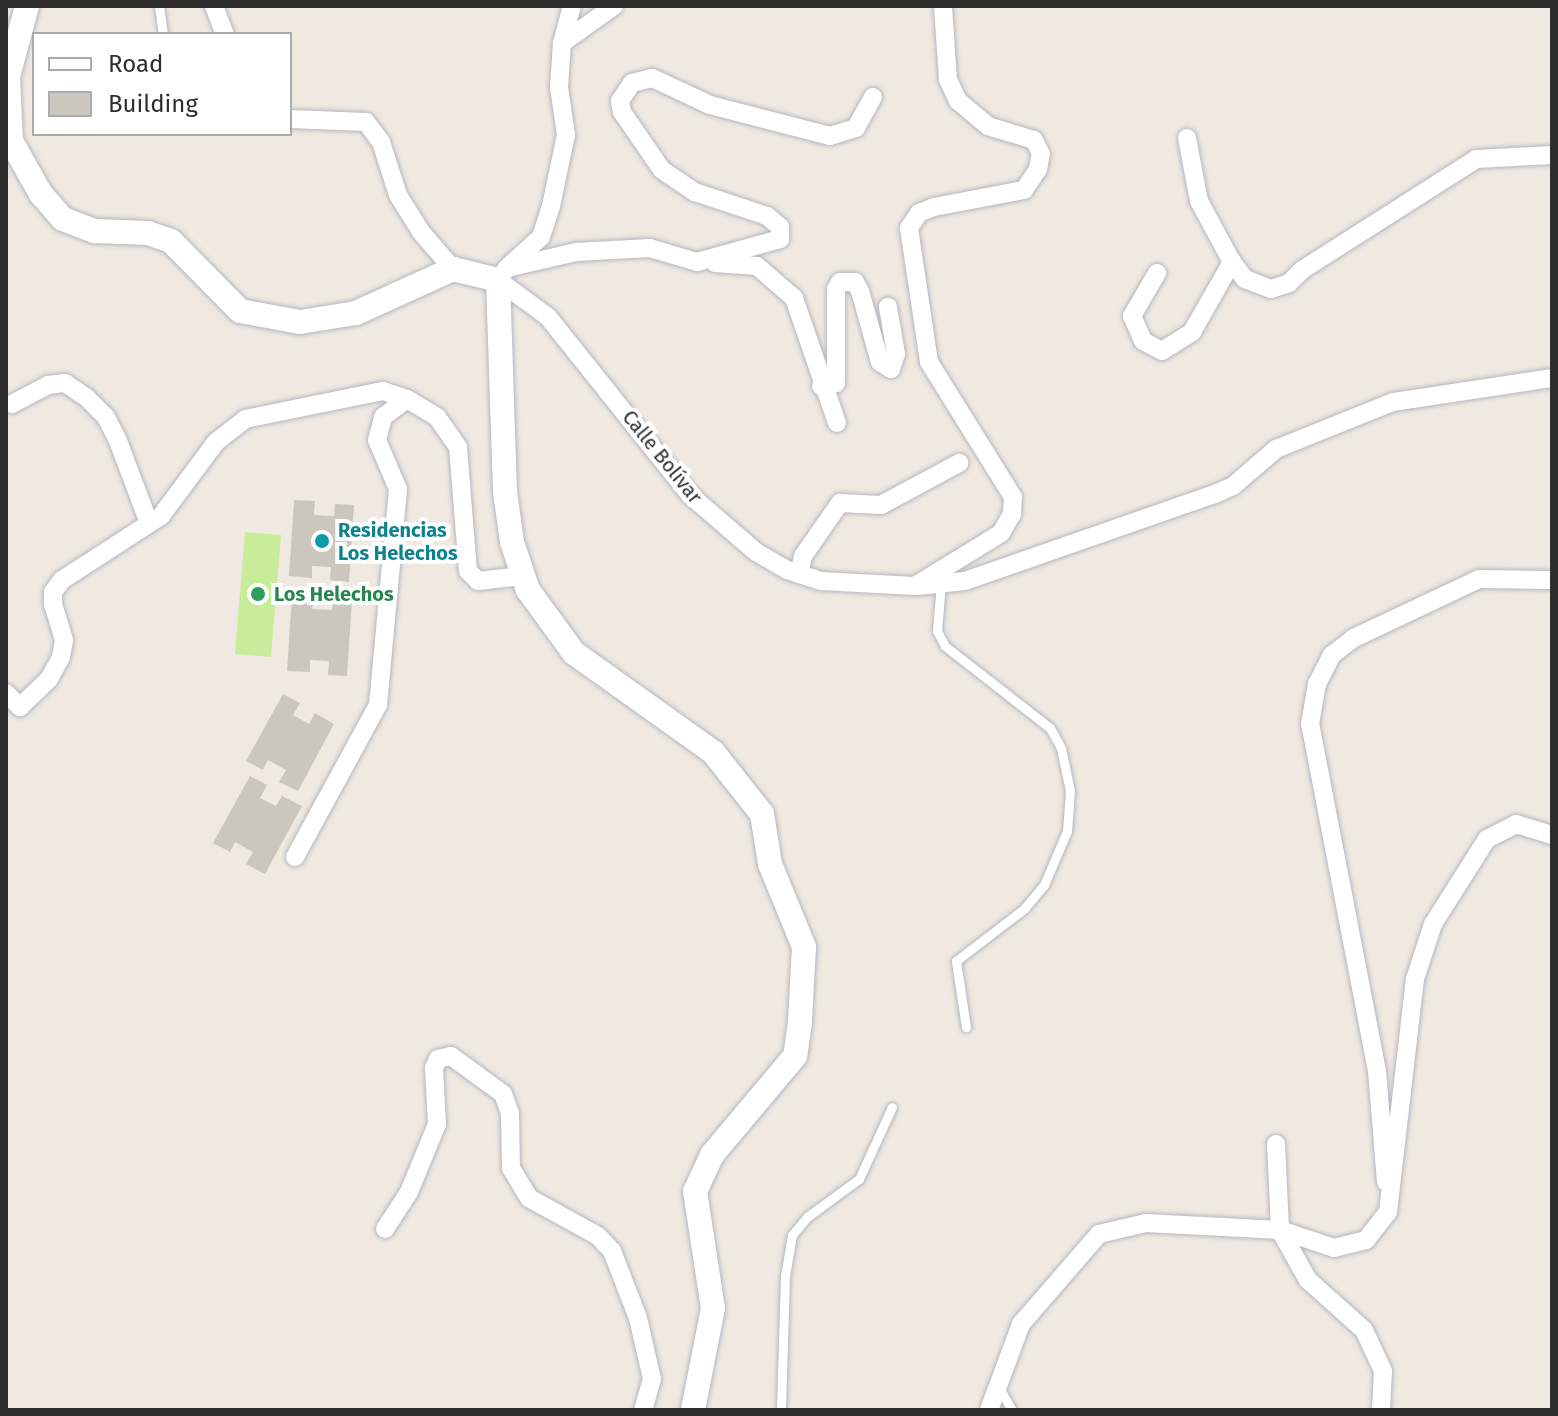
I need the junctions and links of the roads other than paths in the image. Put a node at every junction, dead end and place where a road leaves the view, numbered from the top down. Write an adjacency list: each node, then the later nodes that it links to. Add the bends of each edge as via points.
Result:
1 (27, 6): 16 (street, via 8,77 11,141 41,194 63,219 95,231 148,233 171,241 240,311 300,322 356,313)
2 (159, 6): 7 (lane)
3 (214, 6): 8 (street)
4 (572, 6): 9 (street)
5 (614, 6): 9 (street)
6 (943, 6): 31 (street, via 948,80 958,101 988,126 1034,140 1041,154 1024,190 934,207 919,213 909,228 929,362 1013,497 1012,514 1001,533)
7 (163, 32)
8 (224, 32)
9 (562, 43): 18 (street, via 559,87 566,135 551,206 541,237)
10 (873, 97): 14 (street, via 856,128 830,136 710,105 652,78 624,89 622,112 662,170 695,192 767,216 780,227 780,239 773,244)
11 (292, 119): 16 (street, via 366,122 381,142 398,195)
12 (1187, 138): 15 (street, via 1199,201)
13 (1552, 155): 15 (street, via 1488,154 1476,159 1289,283 1271,289 1245,279)
14 (697, 262): 18 (street, via 650,248 617,248); 21 (street, via 757,266 774,277 794,298 809,328)
15 (1232, 262): 17 (street, via 1192,332 1162,351 1143,341 1132,316)
16 (453, 269): 18 (street, Calle Bolívar)
17 (1157, 273)
18 (503, 274): 27 (street, Calle Bolívar, via 548,317 699,504 756,552); 28 (street, via 502,466)
19 (888, 307): 21 (street, via 896,354 891,369 880,362 855,282 840,282 836,383)
20 (1552, 378): 30 (street, Calle Bolívar, via 1393,402 1276,449 1233,486 1215,494 965,581)
21 (821, 386): 24 (street)
22 (407, 399): 26 (street, via 383,391 245,419 216,442 161,516); 28 (street, via 437,417 458,447 468,571 478,581); 34 (street, via 383,417 377,440 398,489 378,705)
23 (12, 404): 26 (street, via 48,385 65,383 86,397 106,417 118,441)
24 (837, 423)
25 (959, 463): 27 (street, via 881,505 840,503 803,556)
26 (149, 523): 32 (street, via 62,580 53,592 64,640 61,657 49,679 20,707)
27 (799, 574): 31 (street, Calle Bolívar, via 841,585)
28 (522, 576): 43 (street, via 574,653 713,752 758,808 767,826 770,864 804,947 795,1056 712,1155 695,1191 713,1308)
29 (1552, 580): 38 (street, via 1479,579 1354,638 1332,655 1317,684 1310,724 1377,1071)
30 (941, 583): 31 (street, Calle Bolívar); 35 (lane, via 937,631 945,646 1050,728 1061,748 1070,791 1067,831 1044,885 1025,908 956,961)
31 (915, 586)
32 (6, 693)
33 (1552, 835): 38 (street, via 1516,824 1487,839 1433,924 1415,979)
34 (295, 857)
35 (966, 1027)
36 (892, 1107): 44 (lane, via 859,1179 807,1217 792,1235 785,1276)
37 (1276, 1144): 40 (street)
38 (1388, 1212): 40 (street, via 1366,1240 1334,1248)
39 (385, 1229): 42 (street, via 409,1192 437,1124 434,1068 438,1059 451,1056 503,1094 510,1113 511,1168 529,1198 598,1236 612,1251 638,1318 652,1379)
40 (1280, 1230): 41 (street, via 1146,1223 1099,1234 1021,1324); 47 (street, via 1308,1280 1364,1330 1383,1371)
41 (996, 1384): 45 (street); 46 (lane)
42 (643, 1410)
43 (693, 1410)
44 (781, 1410)
45 (989, 1410)
46 (1012, 1410)
47 (1381, 1410)

